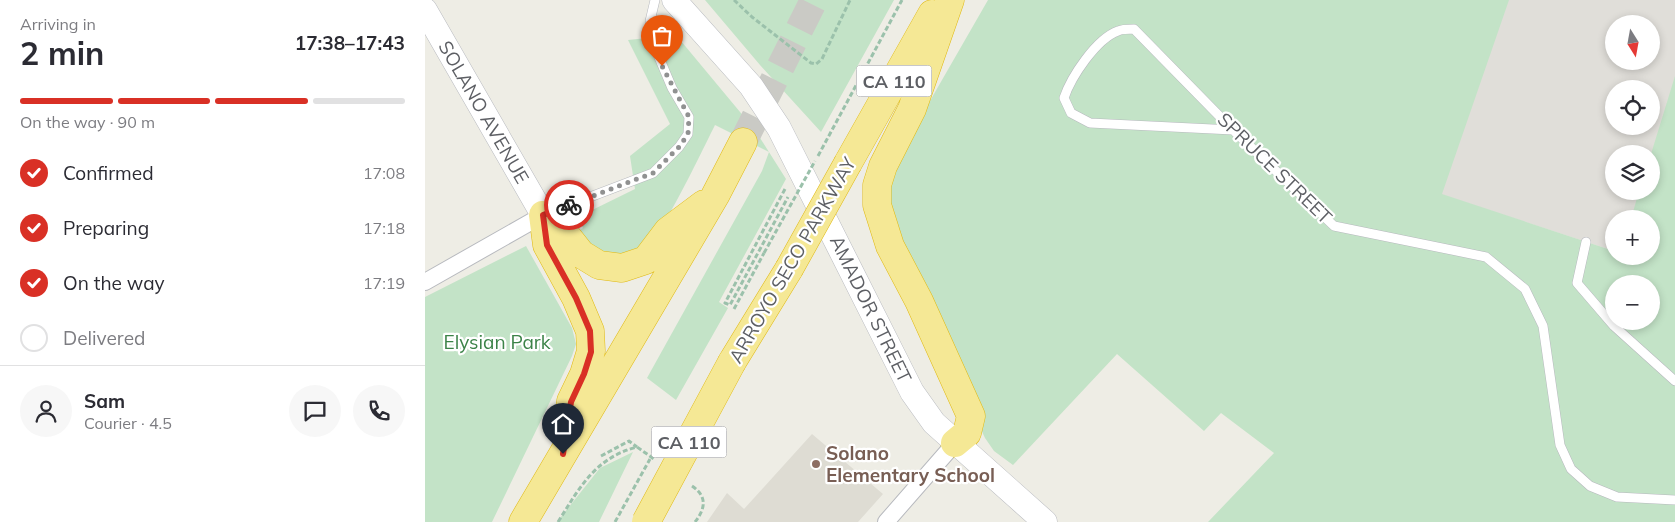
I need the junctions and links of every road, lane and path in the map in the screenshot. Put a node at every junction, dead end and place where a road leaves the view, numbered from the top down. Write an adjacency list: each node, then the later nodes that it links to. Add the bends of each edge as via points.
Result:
1 (655, 0): 14 (lane, via 650,21 653,43 672,88 689,117 688,134 653,173)
2 (674, 0): 11 (main road, AMADOR STREET, via 751,86)
3 (734, 0): 4 (path, via 751,17 816,64 822,59)
4 (850, 0)
5 (902, 0): 11 (path)
6 (940, 0): 28 (highway, ARROYO SECO PARKWAY / CA 110, bridge, via 789,269 732,362)
7 (950, 0): 19 (highway, via 912,109 883,166 877,185 877,205 890,246 919,301 971,416 967,433)
8 (425, 10): 14 (main road, SOLANO AVENUE)
9 (1233, 130): 9 (lane, SPRUCE STREET, via 1134,29 1118,31 1099,43 1069,85 1064,98 1071,113 1091,123); 25 (lane, SPRUCE STREET, via 1334,226 1486,257 1525,288 1543,326 1560,445 1571,469 1590,486 1617,497)
10 (743, 142): 12 (highway)
11 (807, 163): 13 (path, bridge); 13 (path, via 725,303 730,305 789,197); 19 (main road, AMADOR STREET, via 912,392 934,423)
12 (715, 196): 14 (highway, via 668,231 646,260 622,268 599,265 581,254 562,230); 21 (highway)
13 (794, 200): 17 (path, bridge)
14 (543, 215): 16 (street); 21 (highway, via 547,245 590,331 591,352 571,402)
15 (1586, 242): 18 (lane, via 1577,283 1614,326)
16 (425, 282)
17 (733, 311)
18 (1675, 381)
19 (955, 443): 30 (street); 31 (main road, AMADOR STREET)
20 (637, 447): 22 (path, via 629,441); 23 (path); 27 (path, via 621,451 599,465)
21 (563, 454): 26 (highway)
22 (601, 456)
23 (661, 464)
24 (684, 480): 29 (path, via 700,491 704,500 703,512)
25 (1675, 500)
26 (523, 522)
27 (558, 522)
28 (646, 522)
29 (695, 522)
30 (886, 522)
31 (1045, 522)

